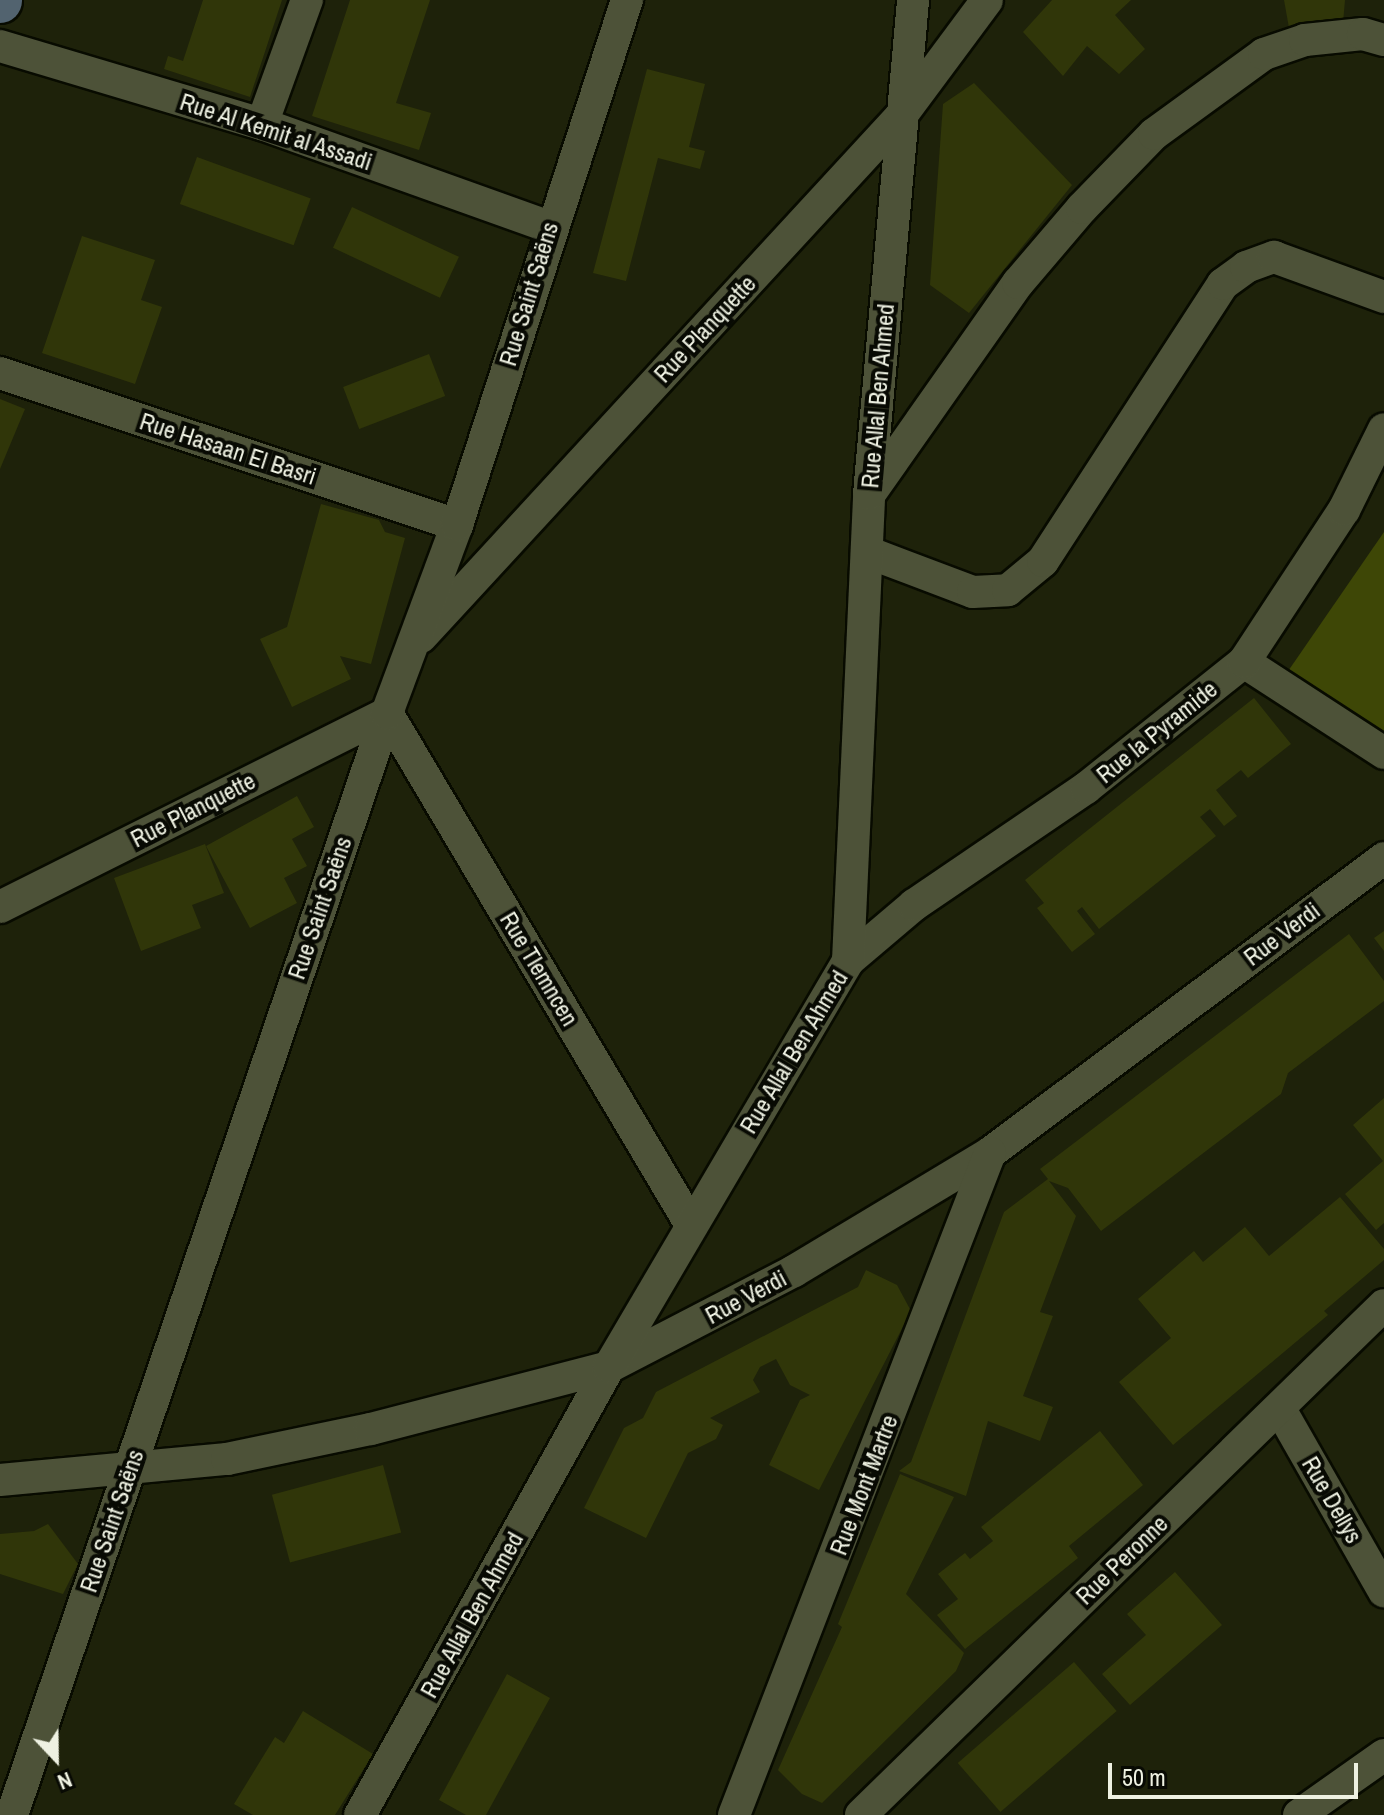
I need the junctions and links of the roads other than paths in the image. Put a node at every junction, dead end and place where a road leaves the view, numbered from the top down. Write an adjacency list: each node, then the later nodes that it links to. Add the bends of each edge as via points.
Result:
1 (307, 0): 8 (street)
2 (627, 0): 9 (street, Rue Saint Saëns)
3 (913, 0): 7 (street, Rue Allal Ben Ahmed)
4 (987, 0): 7 (street, Rue Planquette)
5 (1384, 40): 13 (street, via 1363,34 1305,40 1264,54 1154,134 1018,283)
6 (0, 46): 8 (street, Rue Al Kemit al Assadi)
7 (901, 116): 13 (street, Rue Allal Ben Ahmed); 16 (street, Rue Planquette)
8 (262, 124): 9 (street, Rue Al Kemit al Assadi)
9 (550, 227): 14 (street, Rue Saint Saëns)
10 (1384, 297): 15 (street, via 1274,257 1246,267 1223,284 1043,561 1008,590 973,592)
11 (0, 373): 14 (street, Rue Hasaan El Basri)
12 (1384, 429): 17 (street, Rue la Pyramide, via 1344,510)
13 (869, 494): 15 (street, Rue Allal Ben Ahmed)
14 (457, 525): 16 (street, Rue Saint Saëns)
15 (867, 552): 22 (street, Rue Allal Ben Ahmed)
16 (410, 649): 18 (street, Rue Saint Saëns)
17 (1244, 662): 19 (street); 22 (street, Rue la Pyramide, via 1086,788 914,905)
18 (387, 713): 21 (street, Rue Planquette); 24 (street, Rue Tlemncen); 28 (street, Rue Saint Saëns)
19 (1384, 753)
20 (1384, 858): 23 (street, Rue Verdi)
21 (2, 910)
22 (848, 961): 24 (street, Rue Allal Ben Ahmed)
23 (990, 1153): 26 (street, Rue Verdi, via 794,1271); 34 (street, Rue Mont Martre)
24 (691, 1225): 26 (street, Rue Allal Ben Ahmed)
25 (1384, 1305): 27 (street, Rue Peronne)
26 (609, 1367): 28 (street, Rue Verdi, via 371,1429 227,1459); 33 (street, Rue Allal Ben Ahmed)
27 (1280, 1409): 30 (street, Rue Dellys); 35 (street, Rue Peronne)
28 (129, 1472): 29 (street, Rue Verdi); 32 (street, Rue Saint Saëns)
29 (0, 1480)
30 (1384, 1591)
31 (1384, 1755): 36 (street)
32 (12, 1815)
33 (360, 1815)
34 (734, 1815)
35 (861, 1815)
36 (1299, 1815)

